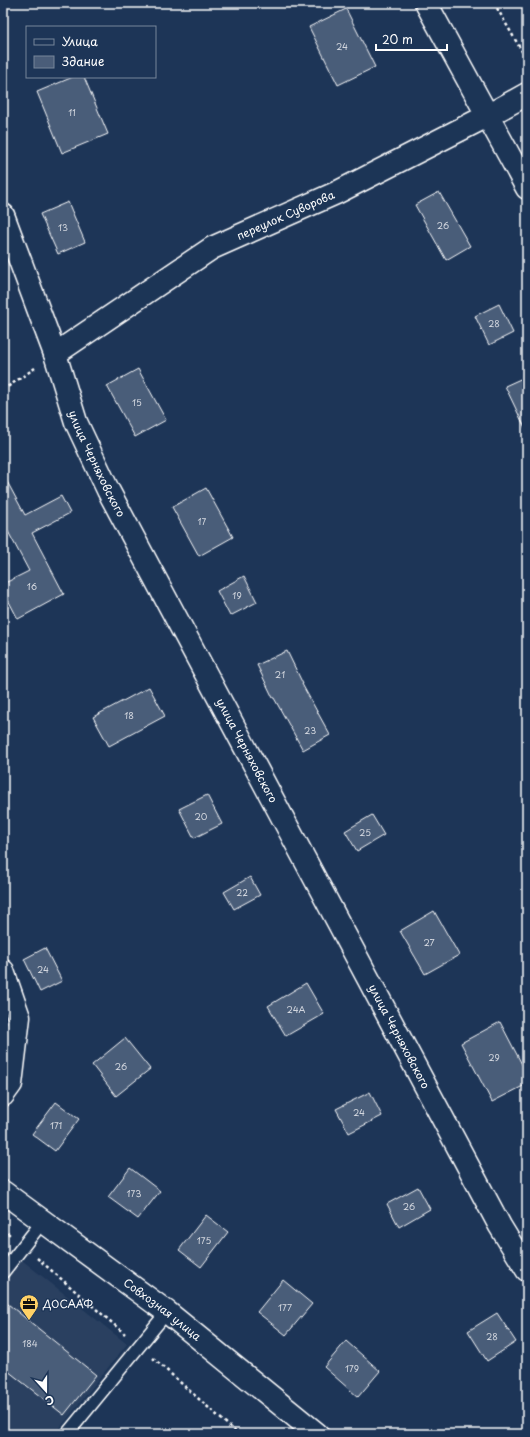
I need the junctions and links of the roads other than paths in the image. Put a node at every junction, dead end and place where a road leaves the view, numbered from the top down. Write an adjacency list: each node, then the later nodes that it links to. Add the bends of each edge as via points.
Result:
1 (426, 3): 3 (street)
2 (527, 94): 3 (street, переулок Суворова)
3 (487, 116): 4 (street); 6 (street, переулок Суворова, via 336,193 212,248)
4 (527, 188)
5 (3, 215): 6 (street, улица Черняховского)
6 (55, 354): 11 (street, улица Черняховского, via 76,422 108,490 500,1226)
7 (3, 971): 8 (street, via 19,1017 11,1084)
8 (3, 1095)
9 (3, 1192): 10 (street, Совхозная улица)
10 (43, 1221): 12 (lane); 13 (street, Совхозная улица)
11 (527, 1270)
12 (3, 1272)
13 (167, 1312): 14 (lane); 15 (street, Совхозная улица)
14 (67, 1434)
15 (317, 1434)

